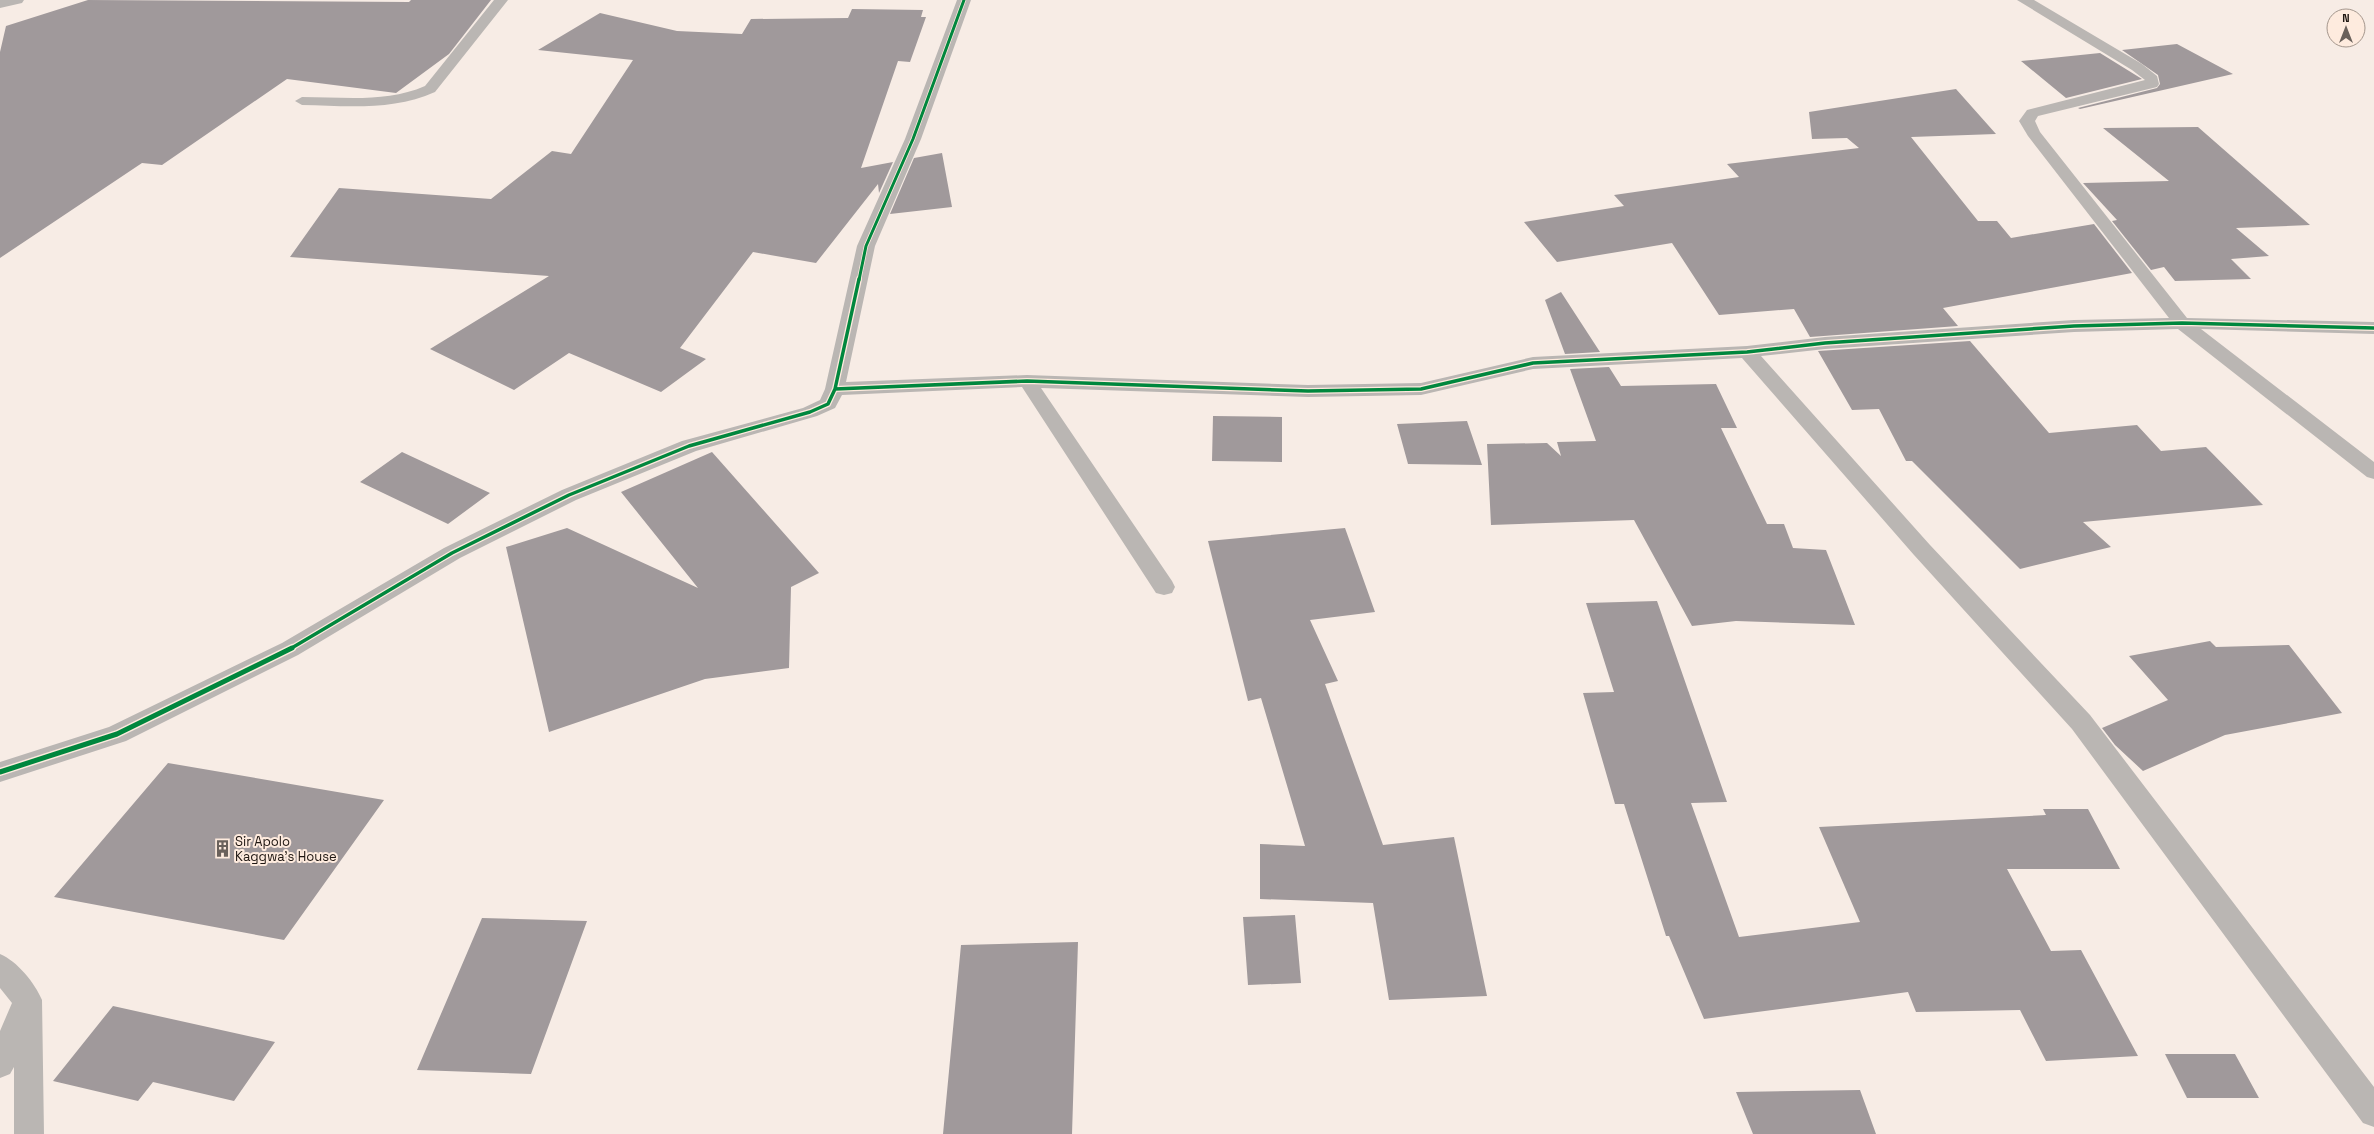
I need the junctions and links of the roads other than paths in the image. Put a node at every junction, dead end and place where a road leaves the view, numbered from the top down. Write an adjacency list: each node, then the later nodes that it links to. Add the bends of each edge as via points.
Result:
1 (17, 0): 5 (street)
2 (501, 0): 6 (street, via 425,92 407,98 388,100)
3 (964, 0): 11 (street, via 913,139 866,246)
4 (2024, 0): 7 (street, via 2137,66 2152,79 2152,84 2032,113 2027,121 2032,133)
5 (0, 4)
6 (302, 101)
7 (2182, 323): 8 (street); 9 (street, via 2058,327 1825,342); 12 (street)
8 (2374, 328)
9 (1747, 352): 10 (street, via 1533,363 1421,389 1308,391); 18 (street, via 1922,550 2082,722)
10 (1028, 381): 11 (street); 13 (street)
11 (835, 389): 14 (street, via 828,404 810,412 689,446 569,495 452,553 290,649 117,734)
12 (2374, 472)
13 (1164, 586)
14 (0, 772)
15 (0, 967): 16 (street)
16 (28, 1000): 17 (street); 19 (street)
17 (0, 1064)
18 (2374, 1112)
19 (29, 1134)

